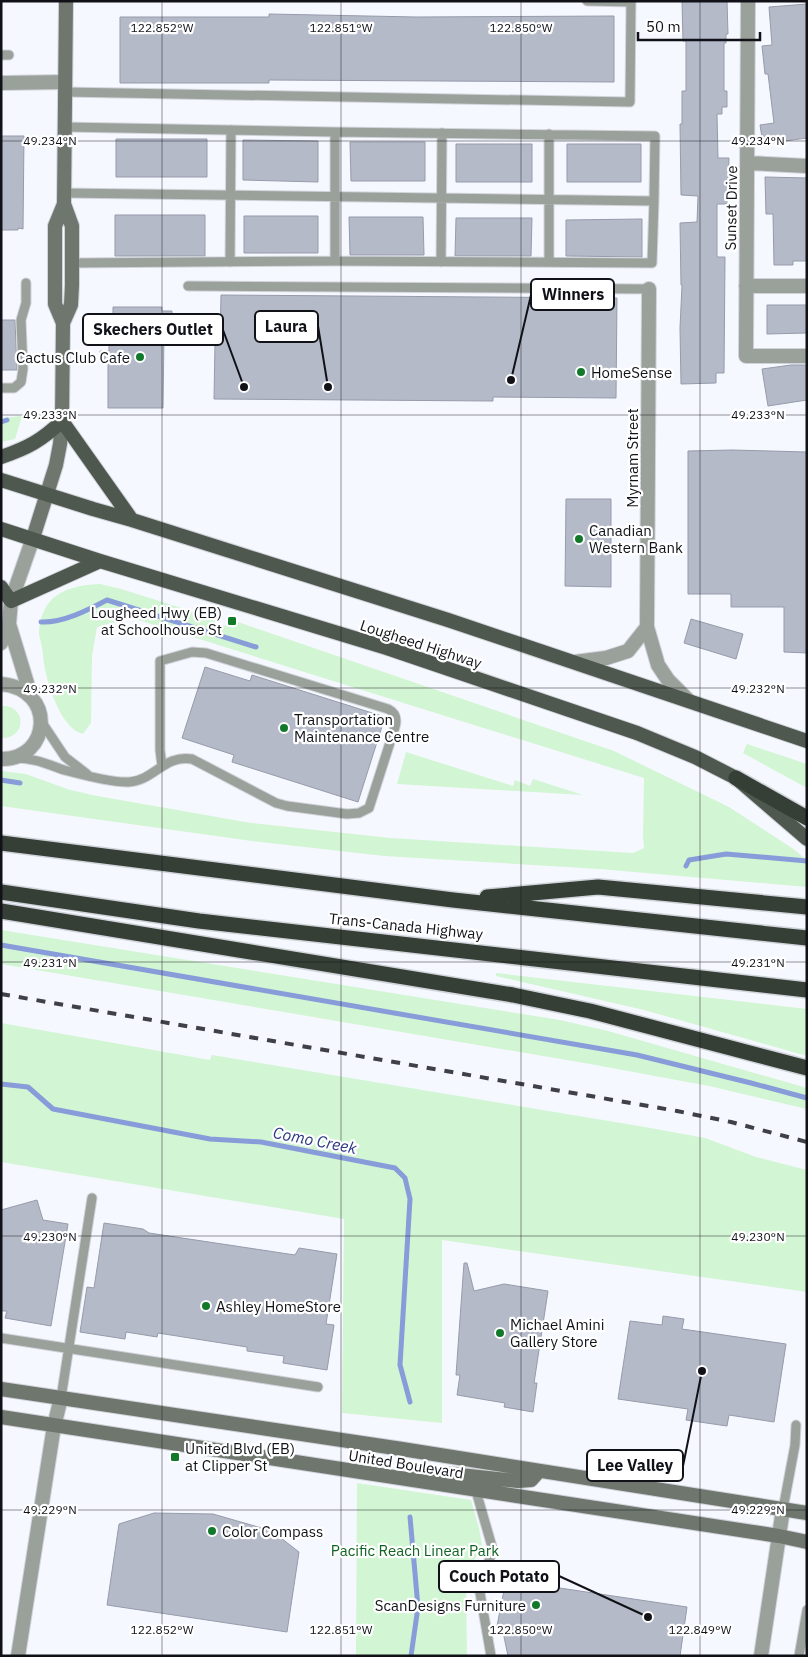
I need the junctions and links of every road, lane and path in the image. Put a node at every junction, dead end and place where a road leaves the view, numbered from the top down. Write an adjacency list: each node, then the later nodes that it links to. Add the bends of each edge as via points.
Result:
1 (66, 1): 5 (main road)
2 (587, 1): 5 (lane, via 631,2 630,102)
3 (748, 1): 11 (street, Sunset Drive)
4 (1, 83): 5 (street)
5 (65, 87): 6 (main road)
6 (64, 126): 7 (lane); 15 (main road)
7 (231, 130): 8 (lane); 13 (lane)
8 (335, 132): 9 (lane); 14 (lane)
9 (442, 133): 10 (lane); 16 (lane)
10 (549, 134): 17 (lane); 18 (lane, via 655,136)
11 (748, 164): 12 (street); 26 (street, Sunset Drive)
12 (807, 166)
13 (231, 195): 14 (lane); 15 (lane); 20 (lane)
14 (335, 196): 16 (lane); 19 (lane)
15 (64, 198): 23 (main road, via 72,226); 29 (main road, via 56,226 55,296)
16 (442, 198): 17 (lane); 21 (lane)
17 (550, 199): 18 (lane); 22 (lane)
18 (654, 201): 22 (lane, via 652,263)
19 (335, 261): 20 (lane); 21 (lane)
20 (230, 262): 23 (lane)
21 (441, 262): 22 (lane)
22 (549, 262)
23 (72, 263): 29 (main road, via 72,304)
24 (26, 283): 31 (lane, via 26,303 21,320 21,382 14,388)
25 (188, 286): 28 (lane)
26 (746, 286): 27 (street); 30 (street, Sunset Drive, via 746,356)
27 (807, 286)
28 (648, 289): 43 (street, Myrnam Street)
29 (63, 323): 32 (main road)
30 (807, 356)
31 (1, 388)
32 (62, 421): 33 (main road, via 27,448); 35 (main road, via 56,465); 36 (main road)
33 (1, 456)
34 (1, 480): 35 (main road, Lougheed Highway)
35 (46, 495): 36 (main road, Lougheed Highway); 38 (main road)
36 (132, 520): 45 (main road, Lougheed Highway)
37 (1, 529): 38 (main road, Lougheed Highway)
38 (32, 538): 39 (main road, Lougheed Highway); 41 (street)
39 (100, 561): 41 (main road); 54 (main road, Lougheed Highway, via 387,648 609,724 695,757)
40 (1, 587): 41 (main road)
41 (11, 601): 42 (street)
42 (9, 624): 44 (street); 47 (street)
43 (648, 627): 45 (street, via 628,651); 48 (street, Myrnam Street, via 658,665)
44 (1, 643)
45 (575, 662): 48 (main road, Lougheed Highway)
46 (1, 684): 47 (street, via 22,689)
47 (31, 696): 49 (street)
48 (689, 701): 50 (main road, Lougheed Highway)
49 (41, 721): 51 (street, via 34,745 25,753); 53 (lane, via 65,757)
50 (807, 741)
51 (7, 759): 53 (lane, via 36,759)
52 (162, 766): 52 (lane, via 172,760 192,759 276,803 347,814 360,813 369,808 395,727 395,715 388,709 206,653 192,652 160,661); 53 (lane, via 143,778 128,782)
53 (90, 775)
54 (736, 778): 55 (highway); 56 (main road, Lougheed Highway)
55 (806, 818)
56 (807, 839)
57 (1, 843): 59 (highway, Trans-Canada Highway)
58 (1, 892): 63 (highway, Trans-Canada Highway, via 199,921)
59 (453, 900): 60 (highway, via 598,887); 62 (highway, Trans-Canada Highway)
60 (807, 907)
61 (1, 911): 64 (highway, via 513,995 590,1011)
62 (807, 938)
63 (807, 990)
64 (807, 1068)
65 (92, 1198): 67 (lane)
66 (1, 1338): 67 (lane)
67 (69, 1349): 68 (lane); 70 (lane)
68 (318, 1387)
69 (1, 1389): 70 (main road, United Boulevard)
70 (61, 1398): 73 (street); 74 (main road, United Boulevard)
71 (1, 1417): 73 (main road, United Boulevard)
72 (796, 1425): 77 (lane)
73 (54, 1426): 75 (main road, United Boulevard); 82 (street)
74 (539, 1471): 75 (main road, via 530,1480 518,1481 450,1474); 77 (main road, United Boulevard)
75 (398, 1478): 76 (main road, United Boulevard)
76 (476, 1491): 79 (main road, United Boulevard); 83 (lane, via 497,1550 479,1587)
77 (783, 1509): 78 (main road, United Boulevard); 79 (street)
78 (807, 1513)
79 (779, 1536): 80 (main road, United Boulevard); 84 (street)
80 (807, 1542)
81 (806, 1612): 85 (lane)
82 (18, 1656)
83 (491, 1656)
84 (761, 1656)
85 (799, 1656)

